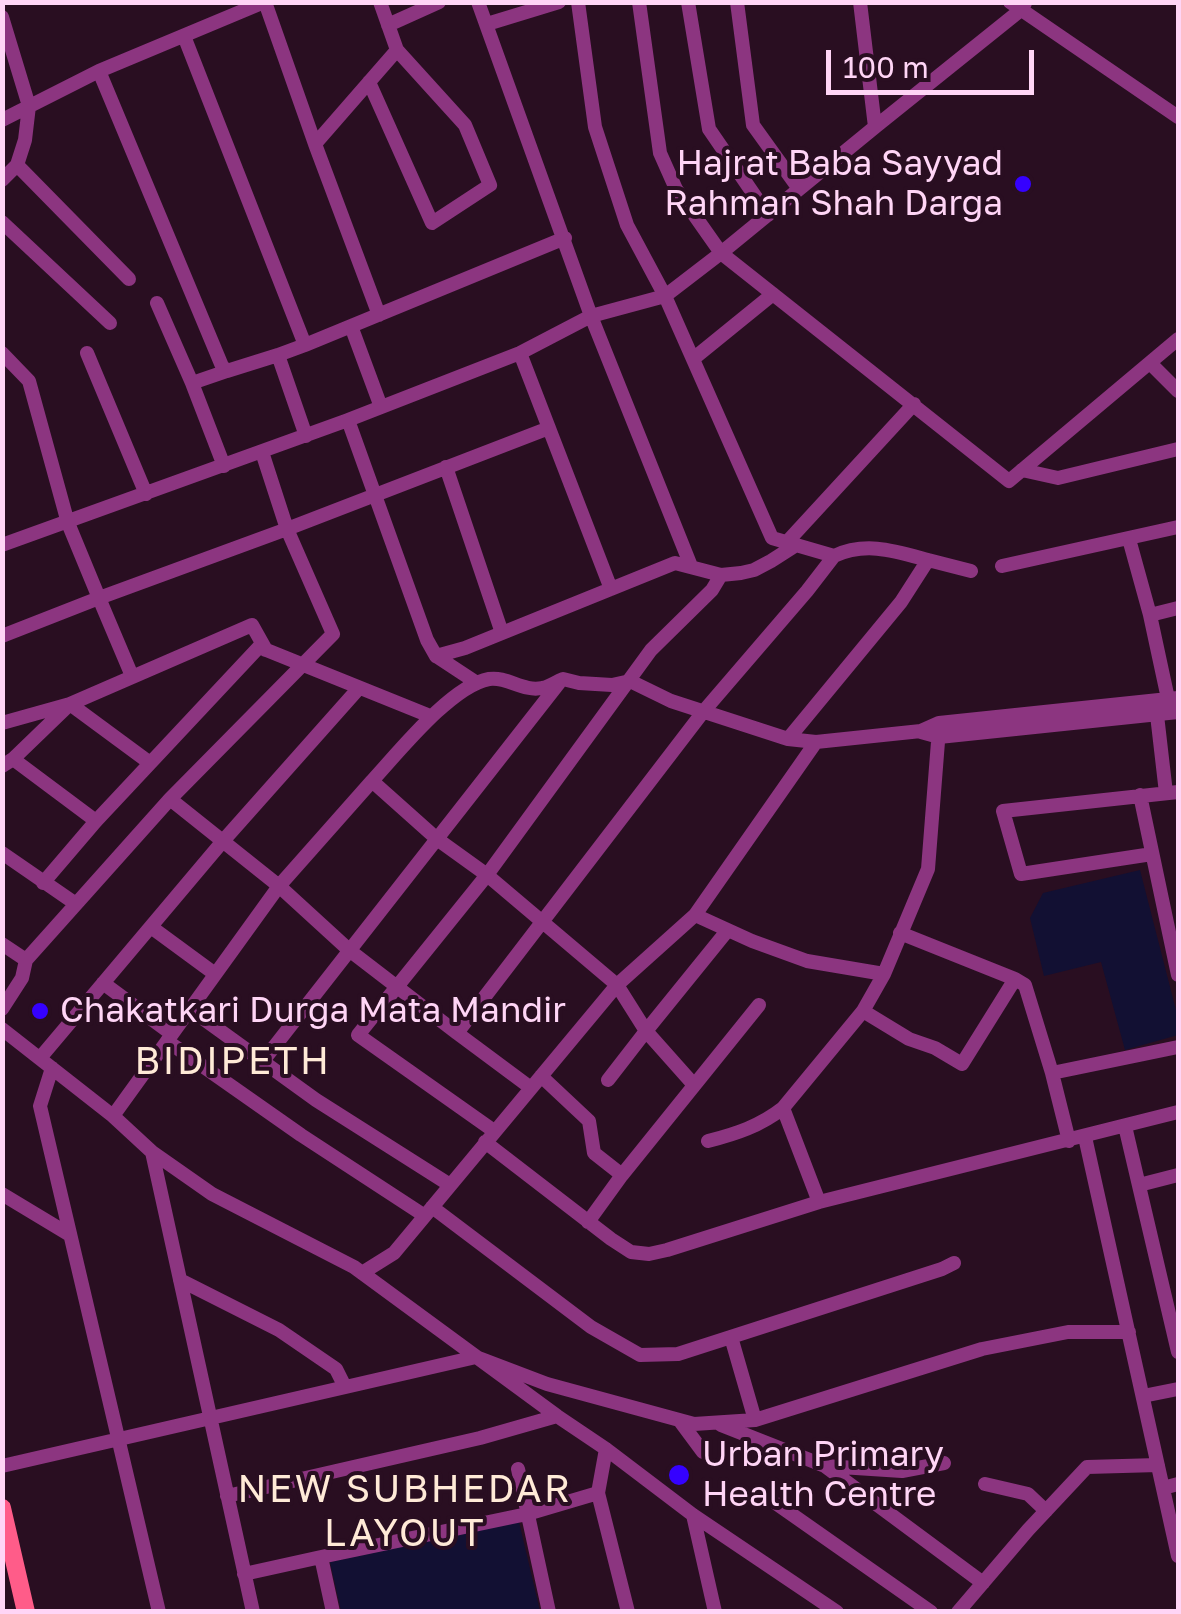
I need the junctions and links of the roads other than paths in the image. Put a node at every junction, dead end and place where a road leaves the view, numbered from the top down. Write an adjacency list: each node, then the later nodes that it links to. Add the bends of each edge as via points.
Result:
1 (264, 2): 15 (street); 23 (street)
2 (380, 2): 14 (street)
3 (439, 2): 14 (street)
4 (478, 2): 13 (street)
5 (559, 2): 13 (street)
6 (578, 2): 33 (street, via 595,127 627,226)
7 (639, 2): 30 (street, via 660,153)
8 (688, 2): 27 (street, via 708,129)
9 (737, 2): 26 (street, via 752,125)
10 (860, 2): 22 (street)
11 (1019, 5): 20 (street); 22 (street)
12 (2, 16): 19 (street)
13 (486, 24): 29 (street)
14 (388, 25): 16 (street)
15 (184, 36): 17 (street); 40 (street)
16 (397, 50): 18 (street); 18 (street, via 464,125 490,185 432,224)
17 (100, 71): 19 (street); 47 (street)
18 (370, 82): 23 (street)
19 (29, 106): 21 (street); 24 (street)
20 (1178, 117)
21 (2, 120)
22 (875, 127): 26 (street)
23 (315, 144): 35 (street)
24 (17, 165): 25 (street); 31 (street)
25 (2, 180)
26 (799, 189): 27 (street)
27 (768, 215): 30 (street)
28 (2, 222): 37 (street)
29 (564, 238): 35 (street); 36 (street)
30 (720, 254): 32 (street); 33 (street)
31 (129, 279)
32 (773, 294): 45 (street); 50 (street)
33 (665, 296): 36 (street); 45 (street)
34 (157, 304): 48 (street)
35 (379, 314): 38 (street)
36 (592, 316): 42 (street); 70 (street)
37 (110, 323)
38 (351, 326): 40 (street); 51 (street)
39 (1178, 339): 46 (street)
40 (304, 345): 44 (street)
41 (2, 353): 62 (street, via 29,381)
42 (520, 353): 51 (street); 53 (street)
43 (87, 354): 60 (street)
44 (278, 354): 47 (street); 54 (street)
45 (693, 359): 66 (street, via 772,538)
46 (1150, 363): 49 (street); 59 (street)
47 (227, 371): 48 (street)
48 (192, 383): 57 (street)
49 (1178, 391)
50 (914, 404): 59 (street, via 1009,481); 66 (street)
51 (382, 407): 52 (street)
52 (348, 420): 54 (street); 61 (street)
53 (549, 428): 58 (street); 74 (street)
54 (306, 436): 56 (street)
55 (1178, 448): 59 (street, via 1058,478)
56 (262, 452): 57 (street); 64 (street)
57 (224, 466): 60 (street)
58 (446, 467): 61 (street); 78 (street)
59 (1022, 470)
60 (146, 494): 62 (street)
61 (375, 495): 64 (street); 81 (street)
62 (68, 523): 67 (street); 75 (street)
63 (1178, 528): 65 (street)
64 (287, 529): 75 (street); 82 (street, via 333,634)
65 (1129, 539): 71 (street); 77 (street)
66 (791, 544): 68 (street); 73 (street, via 754,570)
67 (2, 545)
68 (834, 556): 69 (street, via 876,546); 90 (street)
69 (928, 560): 72 (street); 94 (street)
70 (691, 566): 73 (street); 74 (street, via 675,563)
71 (1002, 566)
72 (971, 571)
73 (720, 574): 85 (street)
74 (612, 589): 78 (street)
75 (100, 598): 79 (street); 83 (street)
76 (1178, 608): 77 (street)
77 (1150, 614): 89 (street)
78 (502, 633): 81 (street)
79 (2, 636)
80 (266, 650): 82 (street); 83 (street, via 252,626); 97 (street, via 259,647)
81 (436, 656): 86 (street)
82 (302, 665): 87 (street); 101 (street)
83 (132, 676): 88 (street)
84 (563, 678): 85 (street); 86 (street, via 534,689 494,678); 103 (street)
85 (630, 681): 90 (street); 107 (street)
86 (477, 683): 91 (street)
87 (359, 688): 91 (street); 104 (street)
88 (70, 704): 92 (street); 96 (street); 97 (street)
89 (1171, 707): 93 (street); 99 (street)
90 (703, 712): 94 (street); 112 (street)
91 (430, 716): 98 (street)
92 (2, 722)
93 (939, 730): 95 (street); 115 (street, via 928,868)
94 (788, 738): 95 (street)
95 (816, 742): 111 (street)
96 (8, 762): 102 (street)
97 (150, 764): 102 (street)
98 (372, 781): 103 (street); 109 (street)
99 (1172, 792): 100 (street)
100 (1140, 796): 106 (street); 106 (street, via 1003,811 1021,874)
101 (170, 799): 104 (street); 110 (street)
102 (96, 821): 108 (street)
103 (437, 839): 107 (street); 117 (street)
104 (223, 841): 109 (street); 113 (street)
105 (2, 853): 108 (street)
106 (1152, 854): 121 (street)
107 (486, 875): 112 (street); 125 (street)
108 (43, 883): 110 (street)
109 (279, 886): 117 (street); 119 (street)
110 (76, 904): 118 (street)
111 (696, 915): 114 (street); 124 (street)
112 (541, 923): 124 (street); 131 (street)
113 (151, 926): 119 (street); 123 (street)
114 (727, 930): 120 (street, via 807,961); 132 (street)
115 (900, 934): 120 (street); 122 (street)
116 (2, 944): 118 (street)
117 (349, 950): 125 (street); 135 (street)
118 (26, 960): 127 (street)
119 (215, 974): 128 (street)
120 (884, 974): 129 (street)
121 (1178, 975)
122 (1014, 979): 129 (street, via 962,1064); 137 (street, via 1025,985)
123 (103, 983): 133 (street); 136 (street)
124 (617, 984): 132 (street); 139 (street)
125 (396, 987): 131 (street); 145 (street, via 358,1035)
126 (759, 1005): 140 (street)
127 (2, 1009)
128 (190, 1009): 133 (street); 135 (street)
129 (863, 1010): 141 (street)
130 (2, 1029): 136 (street)
131 (457, 1032): 139 (street)
132 (646, 1032): 138 (street); 140 (street)
133 (170, 1038): 143 (street); 156 (street, via 301,1135)
134 (1178, 1047): 137 (street)
135 (263, 1061): 152 (street)
136 (46, 1063): 143 (street); 158 (street, via 40,1106)
137 (1052, 1073): 148 (street)
138 (608, 1080)
139 (536, 1082): 145 (street); 150 (street, via 589,1120 594,1153)
140 (694, 1085): 150 (street)
141 (783, 1108): 147 (street, via 738,1134); 155 (street)
142 (1178, 1112): 144 (street)
143 (114, 1116): 149 (street)
144 (1126, 1126): 146 (street); 153 (street)
145 (490, 1136): 152 (street); 157 (street)
146 (1085, 1137): 148 (street); 162 (street)
147 (708, 1141)
148 (1069, 1141): 155 (street)
149 (152, 1152): 160 (street, via 212,1194); 161 (street)
150 (622, 1175): 157 (street)
151 (1178, 1175): 153 (street)
152 (450, 1185): 156 (street)
153 (1139, 1185): 164 (street)
154 (2, 1194): 158 (street)
155 (818, 1202): 157 (street, via 649,1254 631,1252)
156 (429, 1211): 160 (street, via 394,1253); 163 (street, via 591,1328 640,1355 678,1354)
157 (588, 1222)
158 (70, 1236): 174 (street)
159 (954, 1262): 163 (street)
160 (362, 1273): 165 (street)
161 (180, 1280): 166 (street, via 279,1330 336,1368); 170 (street)
162 (1129, 1332): 168 (street); 172 (street, via 1068,1332 982,1349)
163 (731, 1337): 172 (street)
164 (1178, 1352)
165 (476, 1357): 166 (street); 169 (street); 171 (street)
166 (345, 1387): 170 (street)
167 (1178, 1388): 168 (street)
168 (1143, 1396): 178 (street)
169 (557, 1416): 175 (street); 185 (street)
170 (210, 1418): 174 (street); 185 (street)
171 (679, 1420): 173 (street); 176 (street)
172 (755, 1420): 173 (street)
173 (716, 1423): 180 (street)
174 (119, 1438): 179 (street); 197 (street)
175 (606, 1449): 184 (street); 190 (street)
176 (703, 1452)
177 (944, 1463): 180 (street, via 902,1470)
178 (1158, 1464): 183 (street); 188 (street, via 1088,1468)
179 (2, 1466)
180 (825, 1466): 195 (street)
181 (518, 1469): 189 (street)
182 (985, 1484): 188 (street, via 1028,1494)
183 (1171, 1486): 191 (street)
184 (598, 1494): 189 (street); 201 (street)
185 (227, 1496): 194 (street)
186 (777, 1504): 204 (street)
187 (2, 1508): 196 (main road)
188 (1046, 1511): 195 (street)
189 (527, 1514): 193 (street); 200 (street)
190 (693, 1516): 202 (street); 203 (street)
191 (1176, 1534): 192 (street)
192 (1178, 1556)
193 (322, 1557): 194 (street); 199 (street)
194 (244, 1574): 198 (street)
195 (982, 1583): 205 (street)
196 (26, 1612)
197 (159, 1612)
198 (252, 1612)
199 (333, 1612)
200 (550, 1612)
201 (628, 1612)
202 (716, 1612)
203 (836, 1612)
204 (931, 1612)
205 (958, 1612)

